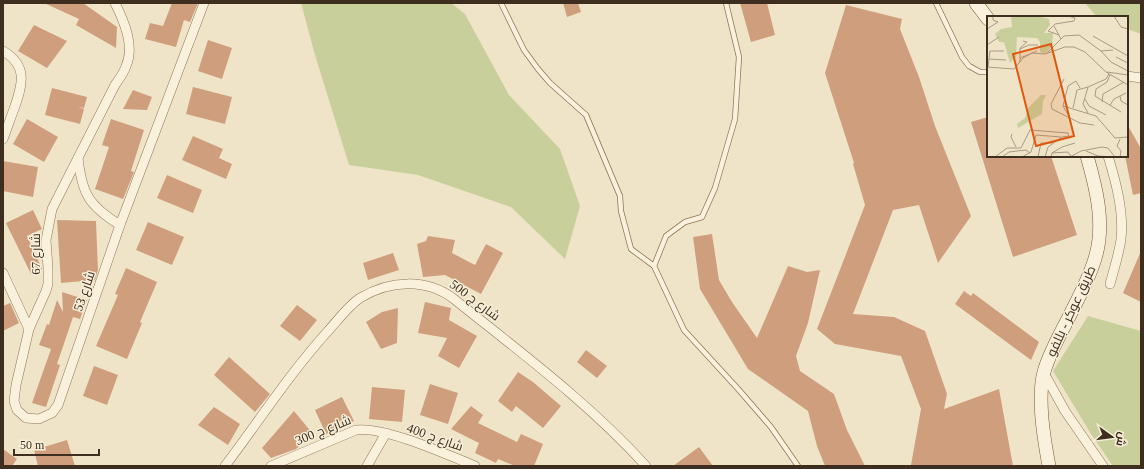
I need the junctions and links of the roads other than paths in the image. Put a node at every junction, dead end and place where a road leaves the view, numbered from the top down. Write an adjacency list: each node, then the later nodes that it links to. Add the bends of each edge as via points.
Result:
1 (115, 3): 15 (street, شارع 67, via 126,28 129,56 126,67)
2 (204, 3): 16 (street, شارع 53)
3 (501, 3): 17 (lane, via 524,50 538,69 550,84 586,115 620,196 621,211 631,250)
4 (726, 3): 17 (lane, via 739,57 735,119 715,188 702,216 686,222 666,236)
5 (936, 3): 9 (lane, via 968,66 980,72)
6 (976, 3): 7 (street)
7 (987, 18)
8 (3, 51): 12 (street, via 16,63 21,77 21,89)
9 (987, 72)
10 (1128, 76): 11 (street)
11 (1141, 78)
12 (3, 139)
13 (1087, 157): 21 (street, طريق عوكر - بللفو, via 1100,217 1096,254 1090,274)
14 (1108, 157): 19 (street, via 1116,184 1122,227)
15 (78, 158): 16 (street, via 80,175 88,198); 20 (street, شارع 67, via 52,209 46,240 48,284)
16 (120, 225): 20 (street, شارع 53, via 58,405 52,413 39,419 21,415 14,401)
17 (654, 266): 28 (lane, via 684,330 771,427)
18 (3, 273): 20 (street)
19 (1110, 284)
20 (29, 329)
21 (1044, 373): 29 (street, طريق عوكر - بللفو, via 1042,408); 30 (street, via 1065,411)
22 (386, 433): 24 (street, شارع ج 300, via 364,428 356,430); 25 (street); 26 (street, شارع ج 400)
23 (225, 466): 27 (street, شارع ج 500, via 263,412 316,344 345,312 359,299 374,291 396,285 414,284 434,287 460,304 564,387)
24 (271, 466)
25 (367, 466)
26 (475, 466)
27 (646, 466)
28 (798, 466)
29 (1049, 466)
30 (1103, 466)

